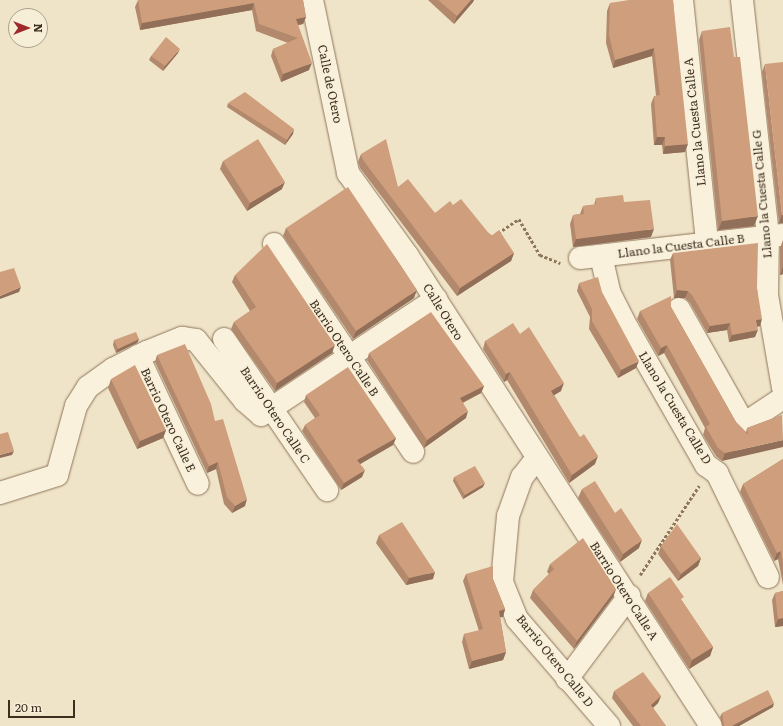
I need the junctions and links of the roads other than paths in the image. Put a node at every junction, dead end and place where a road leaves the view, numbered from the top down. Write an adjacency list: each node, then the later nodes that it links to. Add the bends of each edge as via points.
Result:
1 (312, 0): 4 (street, Calle de Otero)
2 (742, 0): 5 (street, Llano la Cuesta Calle G)
3 (687, 1): 6 (street, Llano la Cuesta Calle A)
4 (346, 169): 9 (street, Calle Otero)
5 (775, 236): 6 (street, Llano la Cuesta Calle B); 14 (street, Llano la Cuesta Calle G, via 767,295)
6 (707, 243): 8 (street, Llano la Cuesta Calle B)
7 (274, 244): 13 (street, Barrio Otero Calle B)
8 (590, 257): 22 (street, Llano la Cuesta Calle D, via 628,329 711,468 717,473)
9 (436, 299): 13 (street); 18 (street, Calle Otero)
10 (679, 309): 15 (street, via 744,424)
11 (224, 339): 16 (street, Barrio Otero Calle C)
12 (138, 356): 16 (street, via 182,338 196,340 255,413 261,414); 19 (street, Barrio Otero Calle E); 21 (street, via 113,369 88,387 76,406 57,474)
13 (349, 356): 16 (street); 17 (street, Barrio Otero Calle B)
14 (783, 388)
15 (783, 398)
16 (271, 409): 20 (street, Barrio Otero Calle C)
17 (413, 452)
18 (537, 458): 23 (street, Barrio Otero Calle A); 24 (street, Barrio Otero Calle D, via 522,477 508,516 502,582 517,619)
19 (198, 484)
20 (327, 490)
21 (0, 493)
22 (768, 577)
23 (627, 593): 24 (street); 26 (street, Barrio Otero Calle A)
24 (567, 679): 25 (street, Barrio Otero Calle D)
25 (609, 726)
26 (711, 726)

